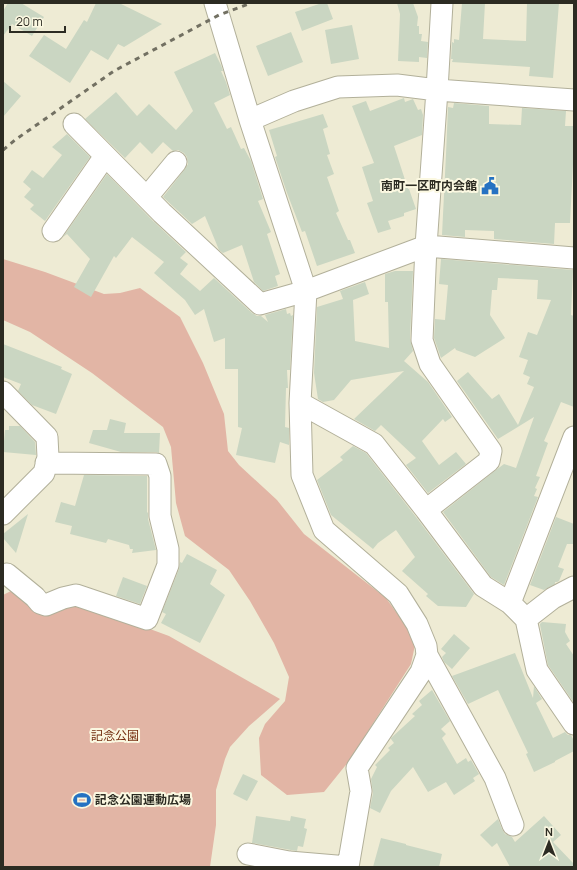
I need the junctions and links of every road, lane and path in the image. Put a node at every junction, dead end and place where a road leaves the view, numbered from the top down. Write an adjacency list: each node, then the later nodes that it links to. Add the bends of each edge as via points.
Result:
1 (215, 3): 5 (street)
2 (442, 3): 3 (street)
3 (437, 90): 4 (street); 5 (street, via 397,85 338,87 294,101); 11 (street)
4 (574, 100)
5 (250, 120): 13 (street)
6 (74, 124): 7 (street)
7 (105, 156): 9 (street); 10 (street)
8 (176, 162): 9 (street)
9 (147, 198): 13 (street, via 260,304)
10 (53, 231)
11 (426, 246): 12 (street); 13 (street); 18 (street, via 422,340 430,364 491,450 489,461)
12 (574, 258)
13 (306, 291): 15 (street)
14 (3, 392): 17 (street, via 47,437)
15 (300, 403): 18 (street, via 374,444); 24 (street, via 302,474 324,530 398,594 417,624)
16 (574, 437): 22 (street)
17 (46, 463): 19 (street, via 44,473); 20 (street, via 156,464 160,476 160,516 168,549 168,565 147,619 76,595 46,605)
18 (426, 510): 22 (street, via 483,586)
19 (3, 514)
20 (4, 574)
21 (574, 587): 23 (street, via 553,598)
22 (510, 603): 23 (street)
23 (526, 619): 25 (street, via 537,670)
24 (427, 655): 26 (street, via 496,778); 29 (street, via 421,672 357,768 360,791)
25 (574, 724)
26 (513, 825)
27 (248, 854): 28 (street)
28 (289, 864): 29 (street)
29 (348, 867)

